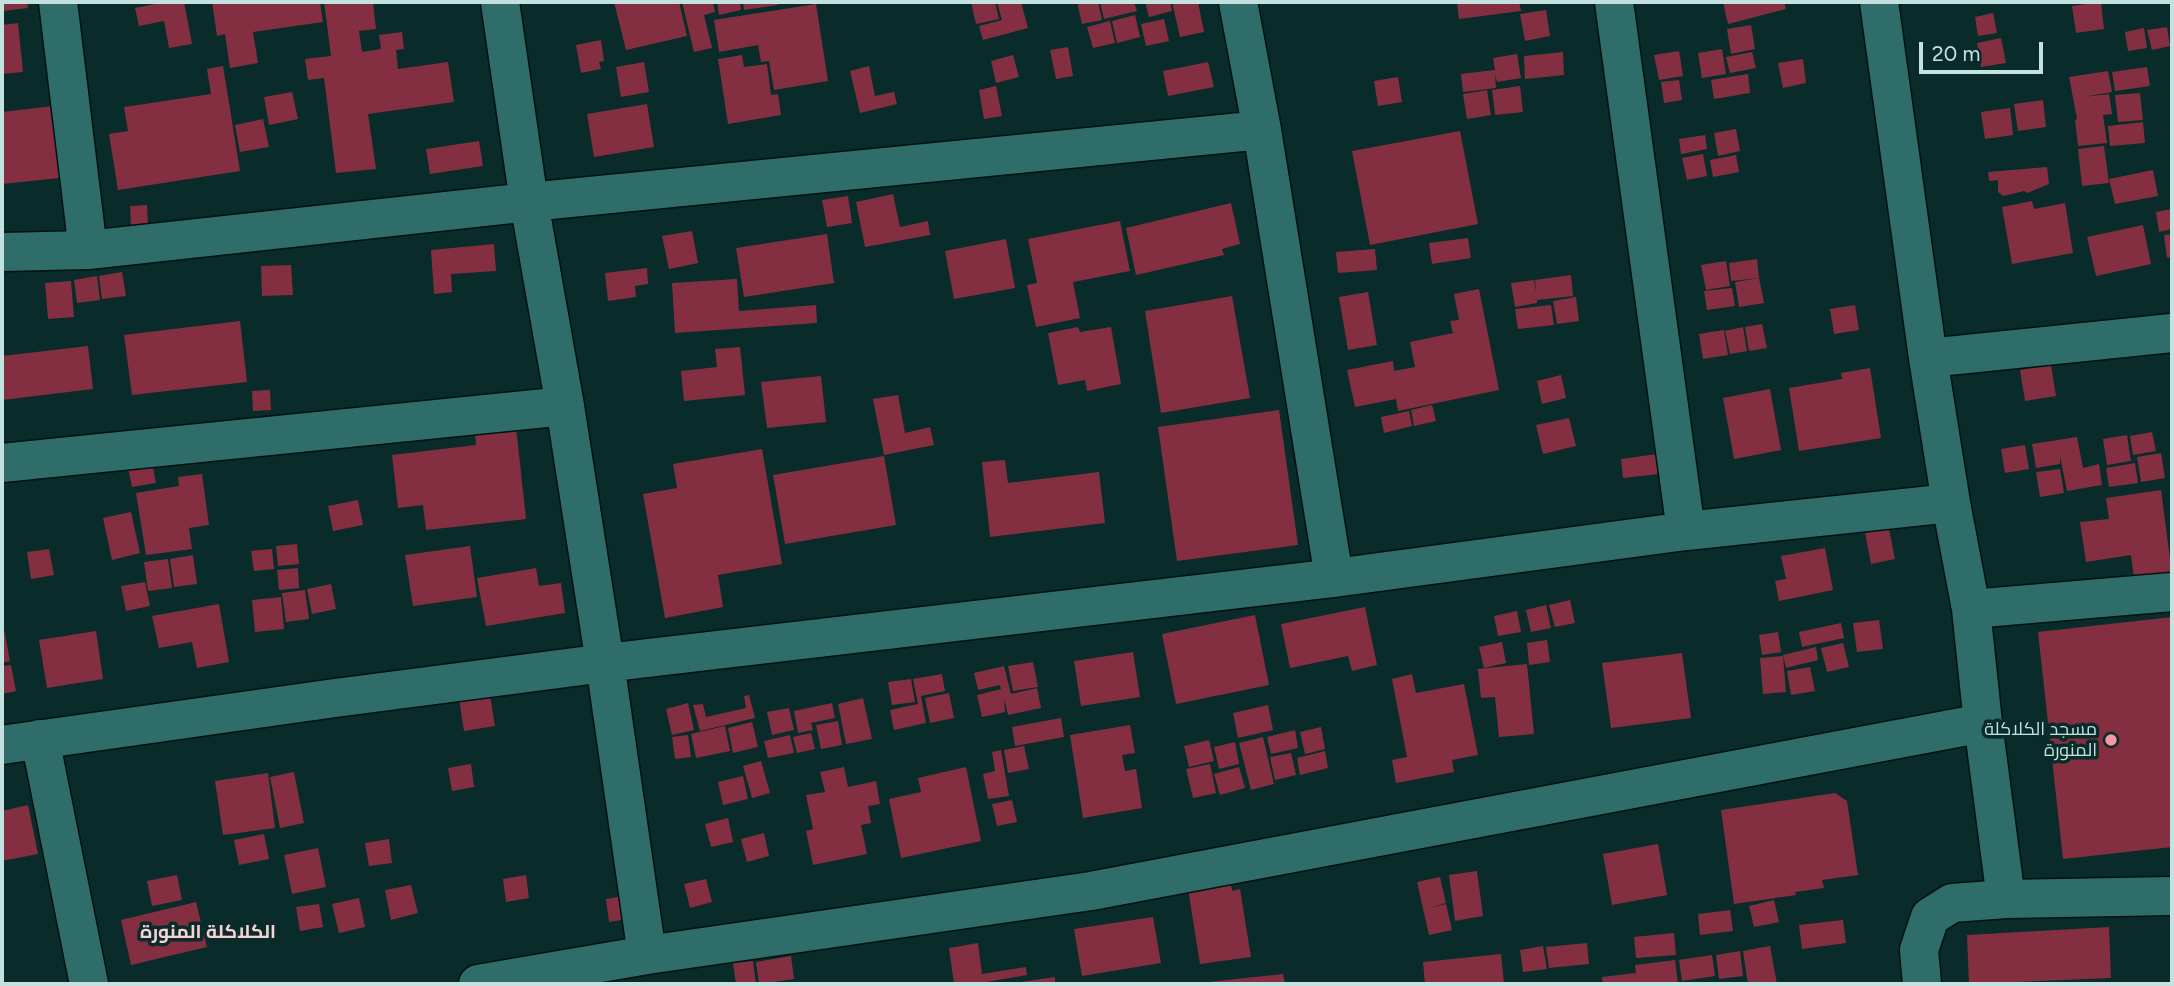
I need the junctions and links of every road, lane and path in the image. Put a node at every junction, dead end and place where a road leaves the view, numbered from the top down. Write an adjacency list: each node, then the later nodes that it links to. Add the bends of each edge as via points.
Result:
1 (58, 2): 8 (street)
2 (500, 2): 7 (street)
3 (1238, 2): 6 (street)
4 (1614, 2): 15 (street)
5 (1879, 2): 11 (street)
6 (1262, 130): 7 (street); 16 (street)
7 (529, 202): 8 (street); 12 (street)
8 (88, 250): 9 (street)
9 (2, 252)
10 (2172, 333): 11 (street)
11 (1928, 358): 14 (street)
12 (565, 406): 13 (street); 19 (street)
13 (2, 463)
14 (1951, 503): 15 (street); 18 (street)
15 (1686, 531): 16 (street)
16 (1334, 578): 19 (street)
17 (2172, 593): 18 (street)
18 (1971, 609): 20 (street)
19 (605, 663): 21 (street); 25 (street)
20 (1983, 723): 24 (street); 25 (street, via 1091,891)
21 (40, 740): 22 (street); 26 (street)
22 (2, 745)
23 (2172, 896): 24 (street)
24 (2006, 898): 28 (street, via 1952,903 1930,917 1919,950)
25 (646, 955): 27 (street)
26 (89, 984)
27 (478, 984)
28 (1922, 984)

